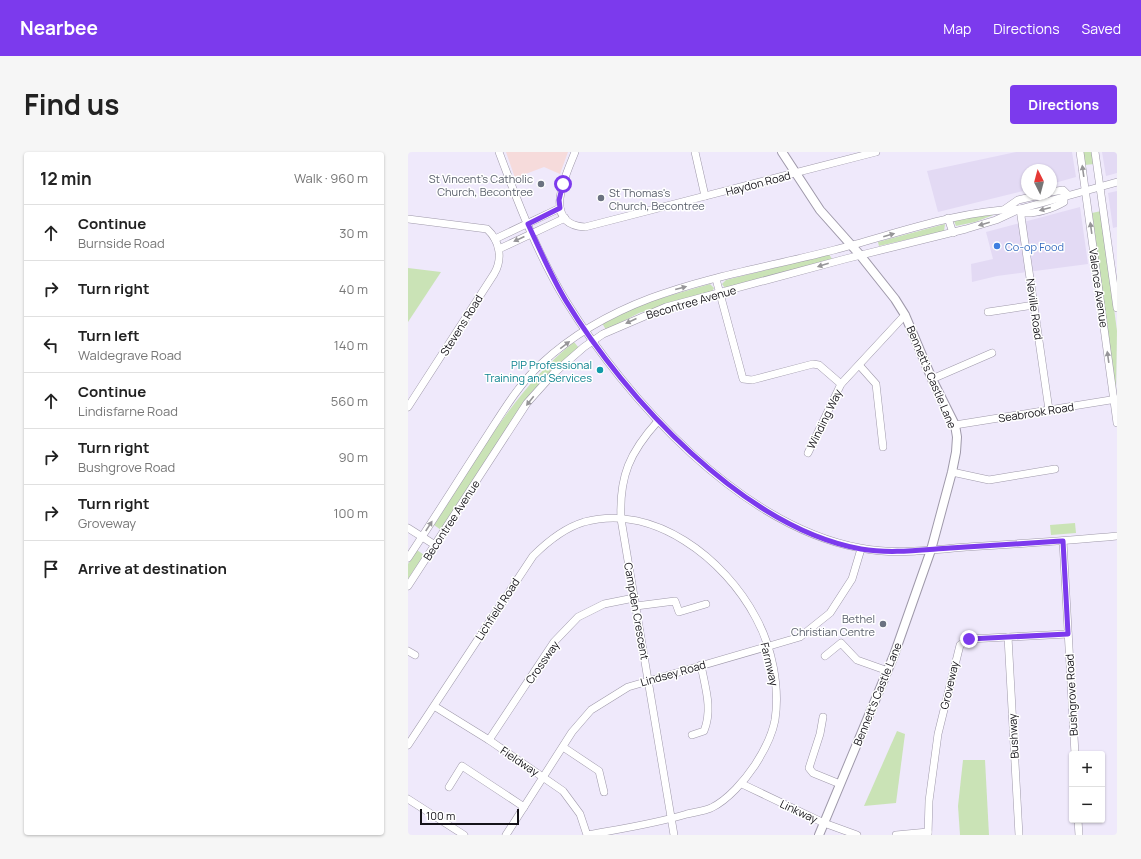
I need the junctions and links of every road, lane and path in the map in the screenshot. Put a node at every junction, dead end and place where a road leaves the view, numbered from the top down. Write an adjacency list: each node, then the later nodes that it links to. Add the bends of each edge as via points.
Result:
1 (499, 152): 22 (street)
2 (575, 152): 16 (street, via 560,192)
3 (695, 152): 13 (street)
4 (782, 152): 8 (main road, Bennett's Castle Lane)
5 (876, 152): 8 (street, Haydon Road)
6 (1080, 152): 11 (street, Valence Avenue, one-way to 6)
7 (1095, 152): 10 (street, Valence Avenue)
8 (795, 173): 13 (street, Haydon Road); 26 (main road, Bennett's Castle Lane, via 820,210)
9 (1117, 182): 10 (street, Becontree Avenue)
10 (1100, 186): 11 (street, Becontree Avenue); 32 (street, Valence Avenue)
11 (1086, 190): 14 (street, Becontree Avenue); 41 (street, Valence Avenue, one-way to 11)
12 (1057, 191): 14 (street, Becontree Avenue, via 1063,190)
13 (705, 196): 19 (street, Haydon Road, via 585,227 570,224)
14 (1066, 196): 17 (street, Becontree Avenue)
15 (1021, 199): 18 (street, Becontree Avenue)
16 (560, 208): 19 (street); 22 (street)
17 (1020, 208): 18 (street, Becontree Avenue); 24 (street, Becontree Avenue, one-way to 24, via 996,220); 31 (street, Neville Road)
18 (1005, 209): 20 (street, Becontree Avenue)
19 (565, 218): 23 (street)
20 (948, 218): 24 (street); 26 (street, Becontree Avenue, one-way to 20)
21 (408, 219): 25 (street, via 487,228)
22 (528, 224): 23 (street); 25 (street)
23 (532, 233): 27 (street, one-way to 27); 35 (street, via 566,300)
24 (953, 233): 28 (street, Becontree Avenue)
25 (494, 240): 27 (street)
26 (851, 245): 28 (main road, Bennett's Castle Lane); 29 (street, Becontree Avenue)
27 (499, 249): 42 (street, Stevens Road, via 498,268)
28 (860, 255): 30 (street, Becontree Avenue, one-way to 30); 34 (main road, Bennett's Castle Lane)
29 (716, 279): 30 (street, Winding Way); 35 (street, Becontree Avenue, one-way to 29, via 648,298)
30 (720, 293): 36 (street, Becontree Avenue, one-way to 36, via 666,307); 40 (street, Winding Way, via 743,379 752,380 813,364 819,365)
31 (1034, 305): 33 (street); 43 (street, Neville Road)
32 (1117, 308)
33 (988, 312)
34 (905, 315): 38 (street, Winding Way); 39 (main road, Bennett's Castle Lane)
35 (586, 330): 36 (street); 54 (street, Becontree Avenue, one-way to 35, via 515,394 541,364)
36 (594, 340): 44 (street, via 638,399); 56 (street, Becontree Avenue, one-way to 56, via 553,374 527,404)
37 (992, 353): 39 (street)
38 (860, 366): 40 (street, Winding Way); 47 (street, via 876,384)
39 (932, 379): 46 (main road, Bennett's Castle Lane)
40 (841, 384): 48 (street, Winding Way)
41 (1115, 399): 43 (street, Seabrook Road); 45 (street, Valence Avenue)
42 (408, 407)
43 (1049, 410): 46 (street, Seabrook Road)
44 (658, 421): 51 (street, Campden Crescent, via 636,446 629,460 622,484); 57 (street, via 732,487 765,510 794,527 829,541)
45 (1117, 423)
46 (955, 425): 50 (main road, Bennett's Castle Lane, via 956,452)
47 (883, 447)
48 (808, 453)
49 (1055, 469): 50 (street, via 989,480)
50 (952, 472): 58 (main road, Bennett's Castle Lane)
51 (621, 519): 61 (street, Campden Crescent); 66 (street, Farmway, via 642,522 662,529 711,562 742,594); 73 (street, Lichfield Road, via 601,519 570,528 546,542 533,556)
52 (408, 528): 54 (street)
53 (1117, 536): 55 (street)
54 (422, 538): 56 (street); 59 (street, Becontree Avenue)
55 (1063, 541): 58 (street); 64 (street, Bushgrove Road)
56 (435, 545): 60 (street, Becontree Avenue)
57 (861, 549): 58 (street); 66 (street, Lindsey Road, via 852,579 830,613 800,637)
58 (931, 550): 71 (main road, Bennett's Castle Lane)
59 (408, 558)
60 (408, 586)
61 (634, 598): 63 (street, Campden Crescent); 76 (street, Crossway, via 604,604 578,617 554,642)
62 (706, 604): 63 (street, via 679,612 675,601)
63 (636, 606): 72 (street, Campden Crescent)
64 (1068, 634): 65 (street, Groveway); 79 (street, Bushgrove Road)
65 (1008, 637): 90 (street, Groveway, via 969,639 960,645 938,734 929,801); 98 (street, Bushway)
66 (768, 648): 70 (street, Lindsey Road); 81 (street, Farmway, via 776,686 775,721 763,752)
67 (408, 650): 68 (street)
68 (415, 655)
69 (824, 656): 71 (street, via 841,643 857,660)
70 (701, 665): 72 (street, Lindsey Road); 75 (street, via 709,706 707,724 704,731)
71 (888, 671): 82 (main road, Bennett's Castle Lane)
72 (649, 680): 78 (street, Lindsey Road, via 628,686 591,710); 87 (street, Campden Crescent)
73 (434, 706): 76 (street, Fieldway); 77 (street, Lichfield Road)
74 (823, 717): 82 (street, via 809,768 813,773)
75 (692, 735)
76 (489, 740): 80 (street, Fieldway)
77 (408, 745)
78 (563, 747): 80 (street, Lindsey Road); 84 (street, via 599,771)
79 (1074, 751)
80 (544, 777): 86 (street, Lindsey Road); 93 (street, Fieldway, via 563,791 571,801 580,814)
81 (742, 784): 87 (street, Farmway, via 712,807); 88 (street, Linkway)
82 (840, 784): 88 (main road, Bennett's Castle Lane)
83 (448, 787): 86 (street, via 462,766)
84 (604, 792)
85 (408, 799): 91 (street)
86 (524, 807): 92 (street, Lindsey Road)
87 (672, 819): 93 (street, Farmway); 94 (street, Campden Crescent)
88 (824, 823): 95 (main road, Bennett's Castle Lane); 96 (street, Linkway)
89 (1078, 823): 99 (street)
90 (928, 833): 97 (street)
91 (464, 835)
92 (506, 835)
93 (587, 835)
94 (674, 835)
95 (819, 835)
96 (857, 835)
97 (896, 835)
98 (1019, 835)
99 (1079, 835)

